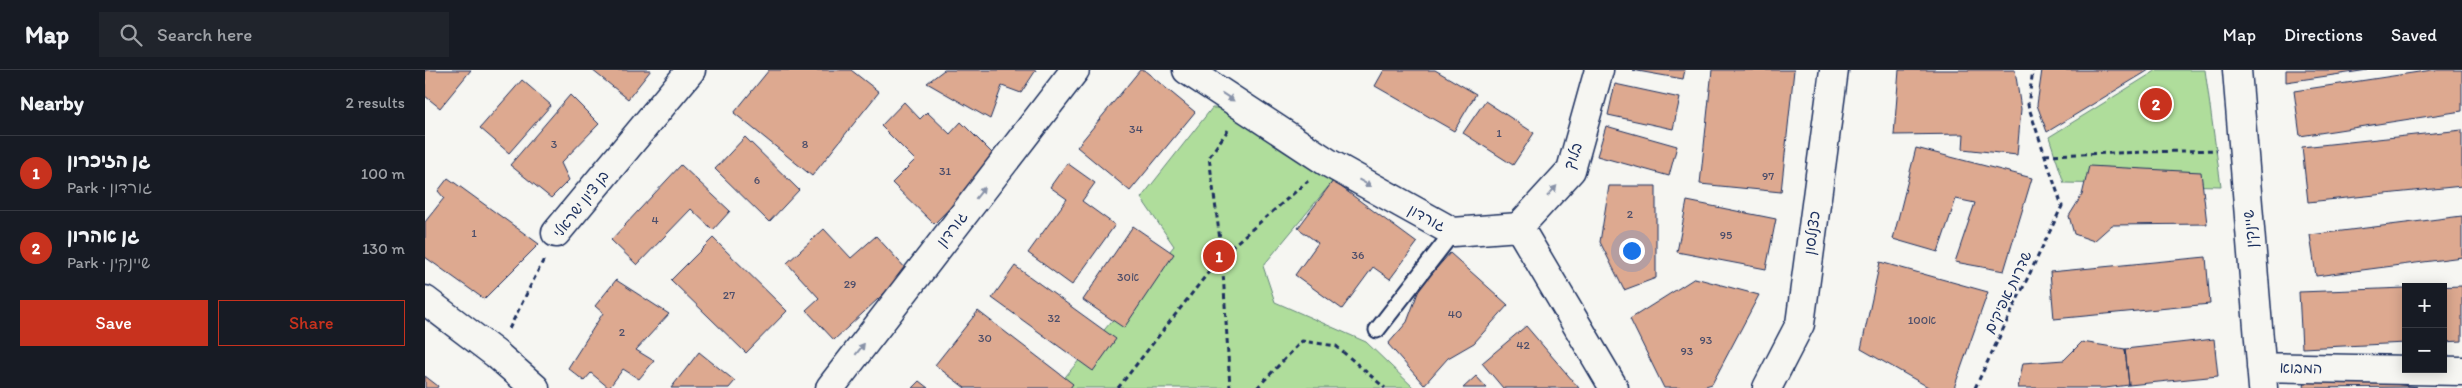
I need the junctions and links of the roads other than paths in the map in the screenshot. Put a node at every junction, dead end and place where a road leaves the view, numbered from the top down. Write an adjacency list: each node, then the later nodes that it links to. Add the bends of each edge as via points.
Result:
1 (691, 70): 9 (street, בן ציון ישראלי)
2 (1075, 70): 15 (street, גורדון, one-way to 2)
3 (1187, 70): 8 (street, גורדון, one-way to 8, via 1327,162)
4 (1599, 70): 7 (street, בלוך, one-way to 4, via 1571,170)
5 (1834, 70): 17 (street, כצנלסון, via 1800,324)
6 (2237, 70): 13 (street, שיינקין)
7 (1519, 227): 8 (street, גורדון); 16 (street)
8 (1453, 232): 11 (lane)
9 (556, 234)
10 (425, 300): 14 (street, via 497,354)
11 (1377, 330)
12 (2462, 372): 13 (street, המבוא)
13 (2262, 378)
14 (535, 388)
15 (830, 388)
16 (1614, 388)
17 (1767, 388)

